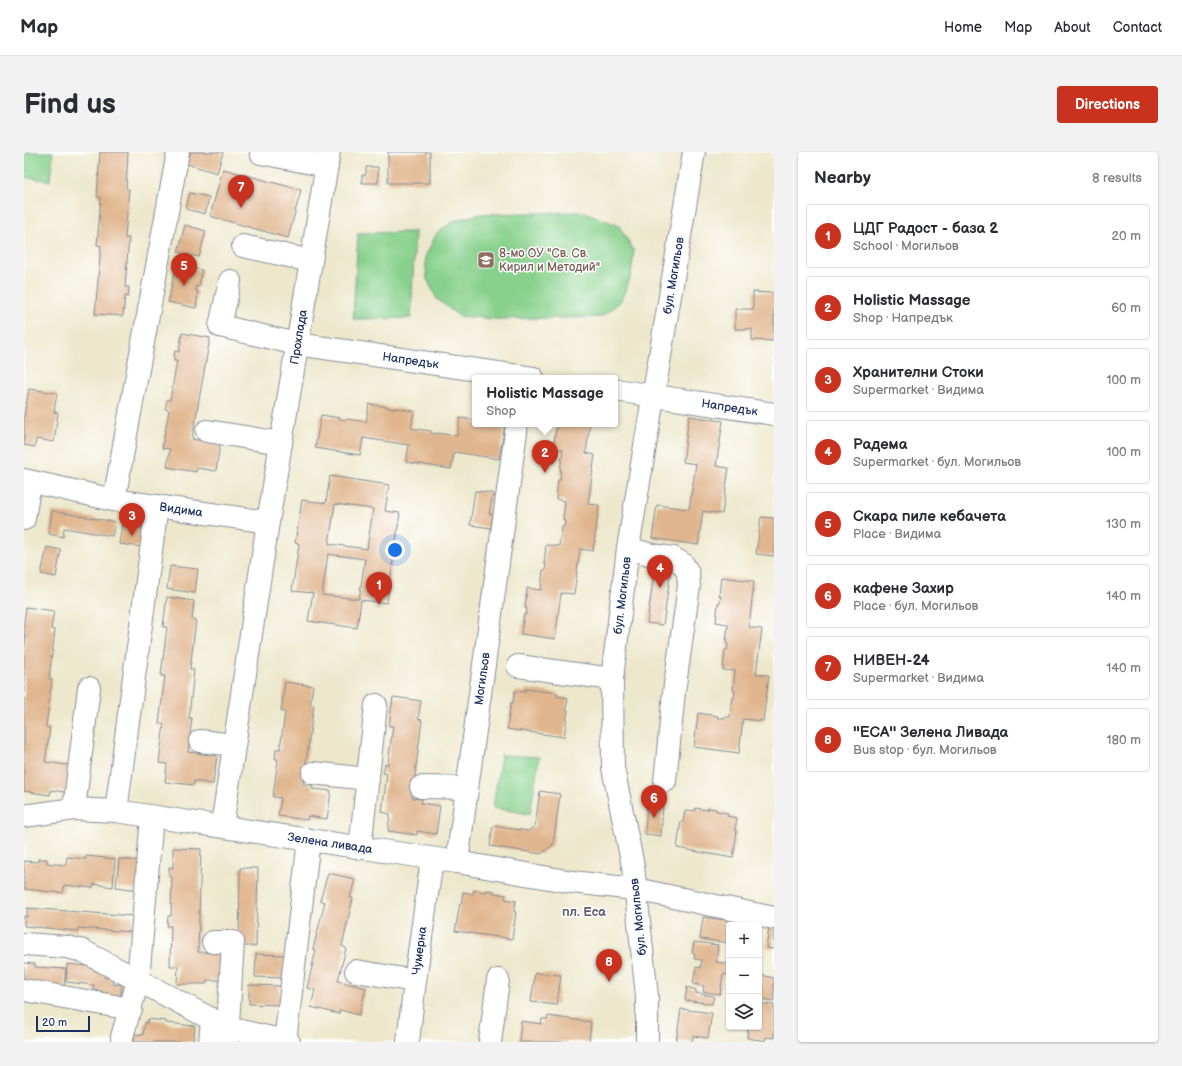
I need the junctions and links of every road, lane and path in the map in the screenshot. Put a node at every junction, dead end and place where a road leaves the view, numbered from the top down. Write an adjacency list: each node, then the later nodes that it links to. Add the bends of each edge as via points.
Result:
1 (178, 152): 17 (street)
2 (694, 152): 11 (street, бул. Могильов)
3 (261, 153): 4 (street)
4 (328, 159): 6 (street, Прохлада)
5 (243, 246): 6 (street)
6 (311, 261): 8 (street, Прохлада)
7 (230, 281): 8 (street, Напредък, via 220,326)
8 (297, 344): 9 (street, Напредък); 15 (street, Прохлада)
9 (507, 375)
10 (618, 390): 11 (street, Напредък)
11 (653, 395): 12 (street, Напредък); 21 (street, бул. Могильов)
12 (774, 414)
13 (517, 427): 32 (street, Могильов)
14 (207, 431): 15 (street)
15 (281, 443): 20 (street, Прохлада)
16 (27, 481): 17 (street, Видима); 19 (street)
17 (114, 500): 18 (street, Видима)
18 (157, 506): 20 (street, Видима); 34 (street)
19 (24, 519)
20 (268, 522): 27 (street, Прохлада)
21 (628, 548): 23 (street, бул. Могильов); 30 (street, via 673,558 683,564 688,573 689,586)
22 (518, 666): 23 (street)
23 (612, 679): 42 (street, бул. Могильов, via 613,768 633,866)
24 (88, 688): 33 (street)
25 (376, 705): 29 (street)
26 (200, 741): 27 (street)
27 (234, 745): 37 (street, Прохлада)
28 (313, 773): 29 (street)
29 (368, 779): 39 (street)
30 (665, 781)
31 (421, 787): 32 (street)
32 (467, 788): 41 (street, Могильов)
33 (74, 809): 34 (street, Зелена ливада); 35 (street, Зелена ливада)
34 (116, 811): 36 (street, Зелена ливада)
35 (24, 816)
36 (152, 817): 37 (street, Зелена ливада); 49 (street)
37 (222, 826): 38 (street, Зелена ливада)
38 (309, 840): 39 (street, Зелена ливада); 55 (street)
39 (360, 848): 40 (street, Зелена ливада)
40 (432, 859): 41 (street, Зелена ливада); 47 (street, Чумерна)
41 (457, 862): 42 (street, Зелена ливада, via 572,882)
42 (635, 889): 43 (street, Зелена ливада); 59 (street, бул. Могильов, via 647,996)
43 (774, 918)
44 (213, 942): 52 (street, via 233,942)
45 (24, 944): 49 (street, via 67,947 83,951)
46 (356, 971): 47 (street)
47 (414, 980): 57 (street, Чумерна)
48 (498, 980): 58 (street)
49 (138, 981): 51 (street); 52 (street)
50 (24, 990): 51 (street)
51 (131, 1009): 53 (street)
52 (222, 1030): 54 (street); 55 (street)
53 (122, 1042)
54 (210, 1042)
55 (285, 1042): 56 (street)
56 (289, 1042)
57 (408, 1042)
58 (490, 1042)
59 (648, 1042)

